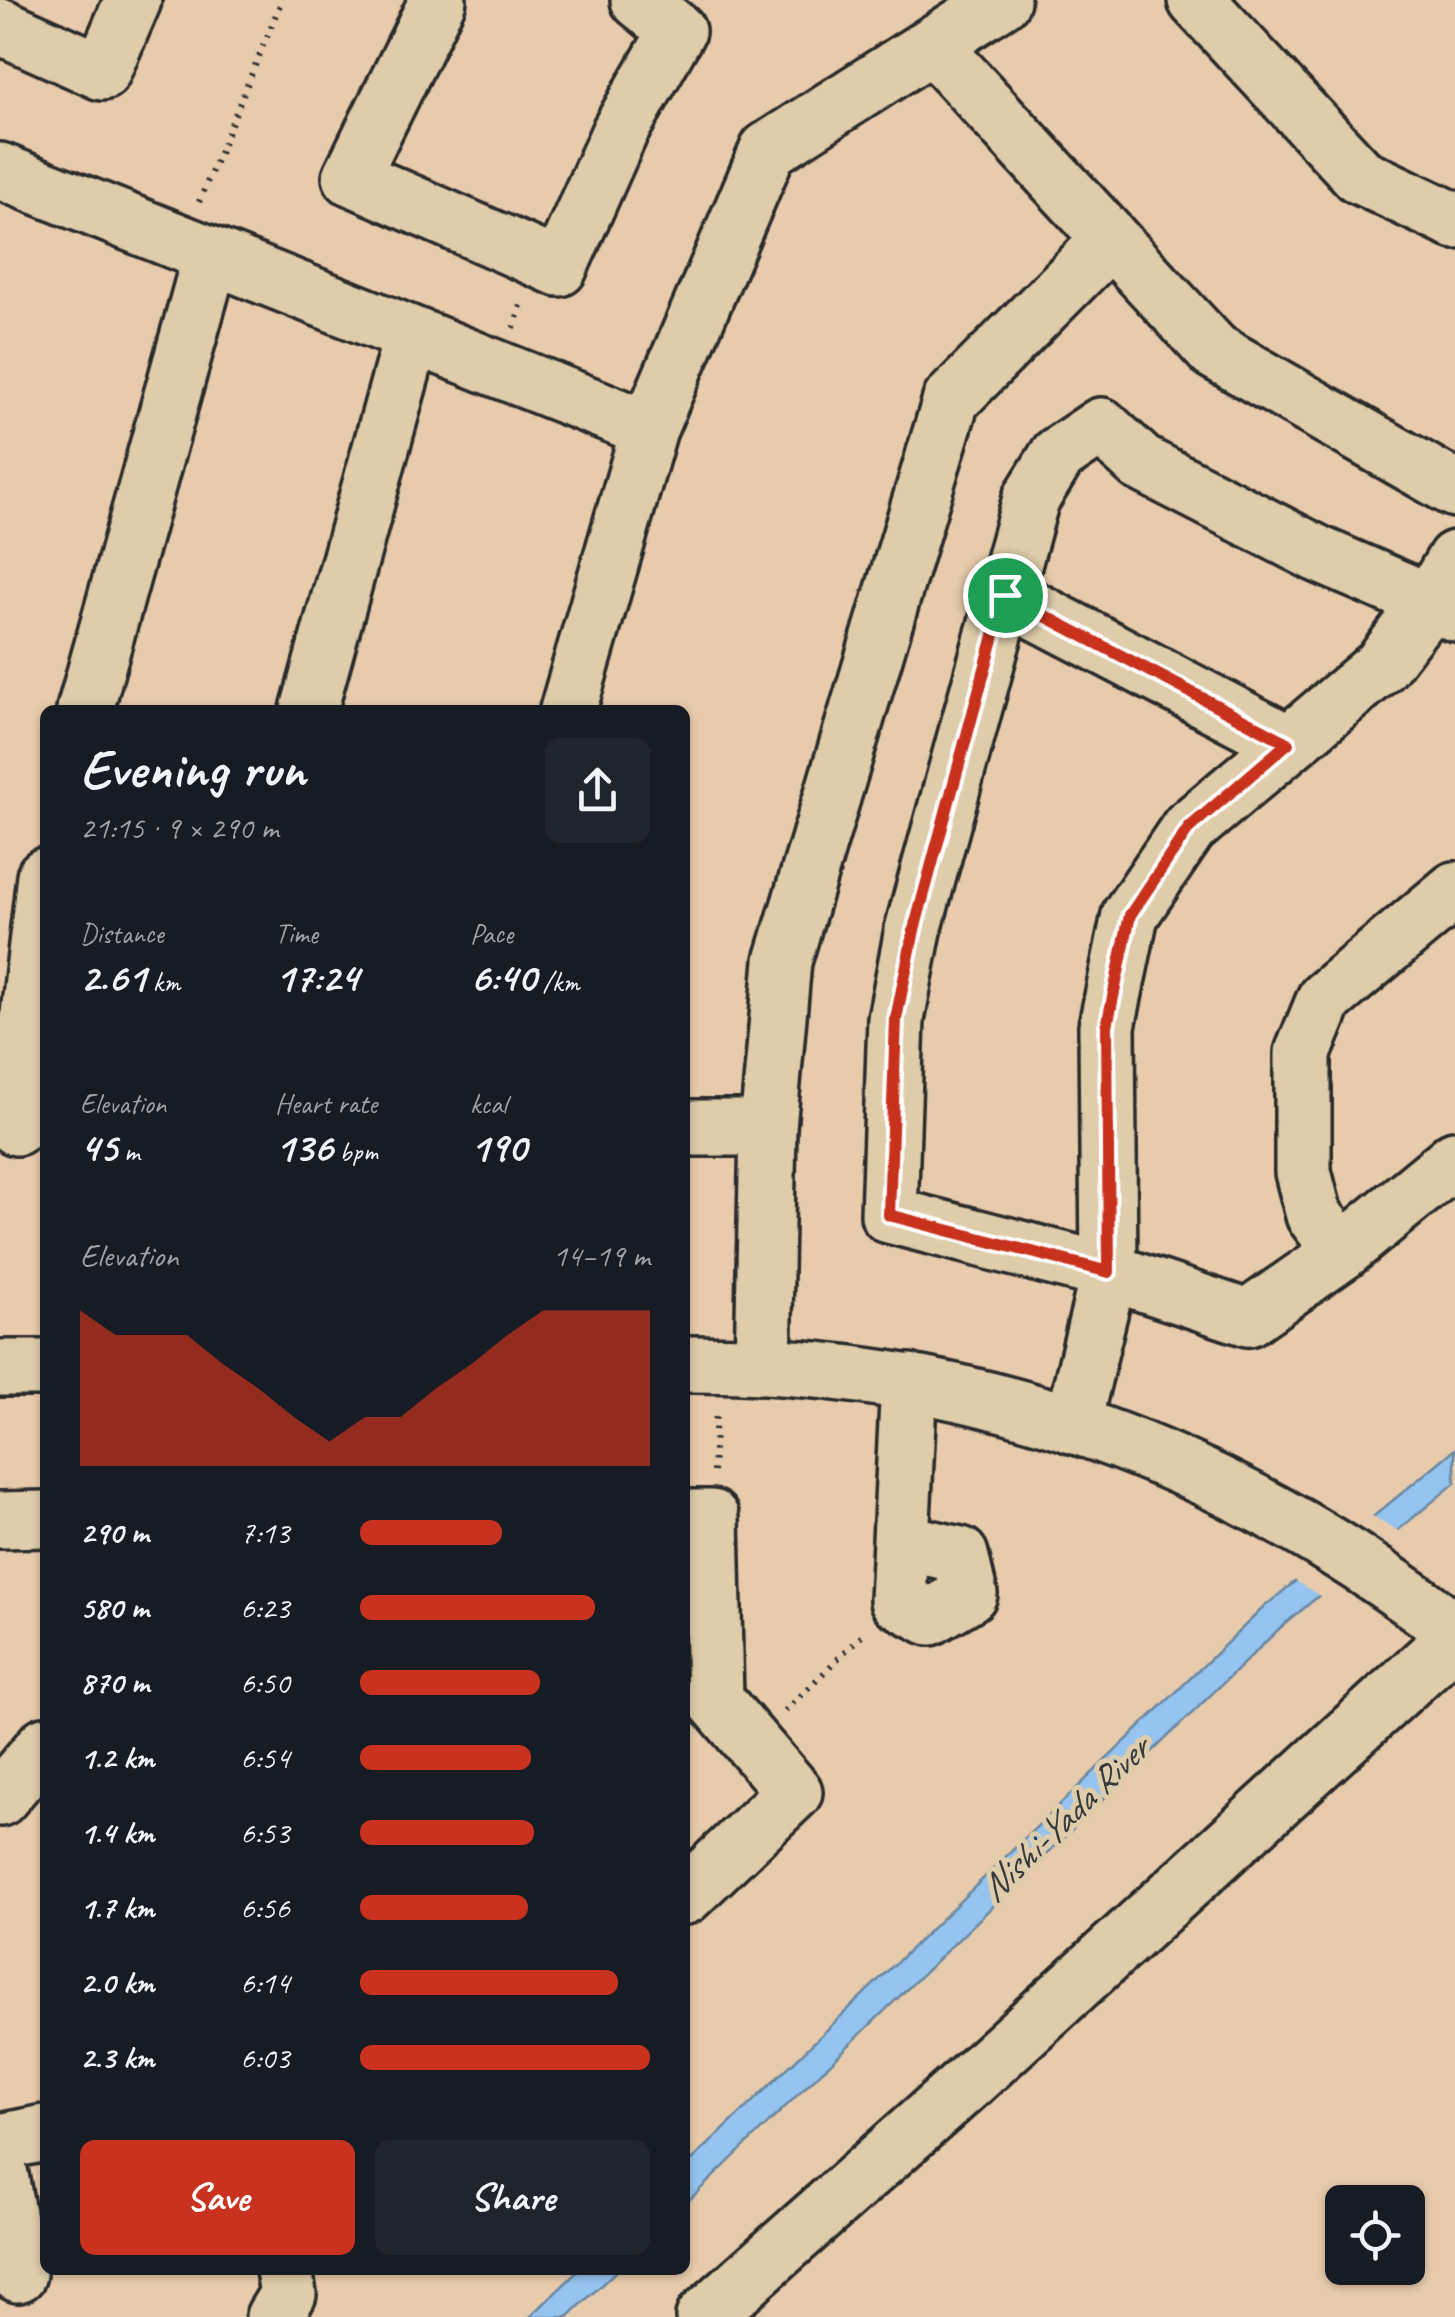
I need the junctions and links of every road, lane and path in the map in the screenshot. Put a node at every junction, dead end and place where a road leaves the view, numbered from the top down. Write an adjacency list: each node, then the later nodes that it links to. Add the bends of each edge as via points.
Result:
1 (133, 0): 7 (street, via 102,72)
2 (282, 0): 12 (path)
3 (438, 0): 13 (street, via 351,177)
4 (639, 0): 13 (street, via 678,31 620,131 560,268)
5 (1002, 0): 8 (street)
6 (1196, 0): 10 (street, via 1360,176)
7 (0, 26)
8 (932, 44): 11 (street); 16 (street, via 768,150)
9 (3, 185): 12 (street)
10 (1455, 222)
11 (1112, 239): 17 (street, via 1214,351); 28 (street, via 952,400 782,962)
12 (196, 249): 14 (street); 20 (street)
13 (535, 257): 15 (path)
14 (412, 335): 15 (street); 21 (street)
15 (502, 371): 16 (street)
16 (649, 430): 22 (street)
17 (1455, 489)
18 (1447, 591): 19 (street, via 1318,554 1141,463 1101,426 1058,455 1031,499); 23 (street, via 1380,666)
19 (1005, 595): 23 (street); 31 (street, via 900,1001 889,1215)
20 (86, 705)
21 (310, 705)
22 (569, 705)
23 (1288, 743): 31 (street, via 1189,828 1130,915 1107,1026)
24 (1455, 890): 30 (street, via 1325,1000 1302,1054 1302,1172 1314,1215)
25 (40, 926): 26 (street)
26 (20, 1127)
27 (690, 1128): 28 (street)
28 (768, 1128): 32 (street)
29 (1455, 1160): 30 (street)
30 (1342, 1252): 31 (street, via 1248,1318)
31 (1109, 1272): 36 (street)
32 (722, 1365): 35 (street); 37 (path)
33 (0, 1368): 34 (street)
34 (40, 1368)
35 (909, 1382): 36 (street); 40 (street)
36 (1072, 1424): 41 (street, via 1164,1456 1261,1502)
37 (698, 1518): 42 (street, via 715,1700)
38 (40, 1519): 39 (street)
39 (0, 1520)
40 (898, 1600): 42 (path)
41 (1442, 1623): 52 (street, via 972,2079)
42 (752, 1744): 45 (street, via 794,1792)
43 (40, 1751): 44 (street)
44 (0, 1798)
45 (690, 1891)
46 (40, 2134): 47 (street)
47 (0, 2142)
48 (0, 2175): 49 (street)
49 (21, 2274)
50 (285, 2275): 51 (street, via 288,2294)
51 (274, 2317)
52 (704, 2317)

